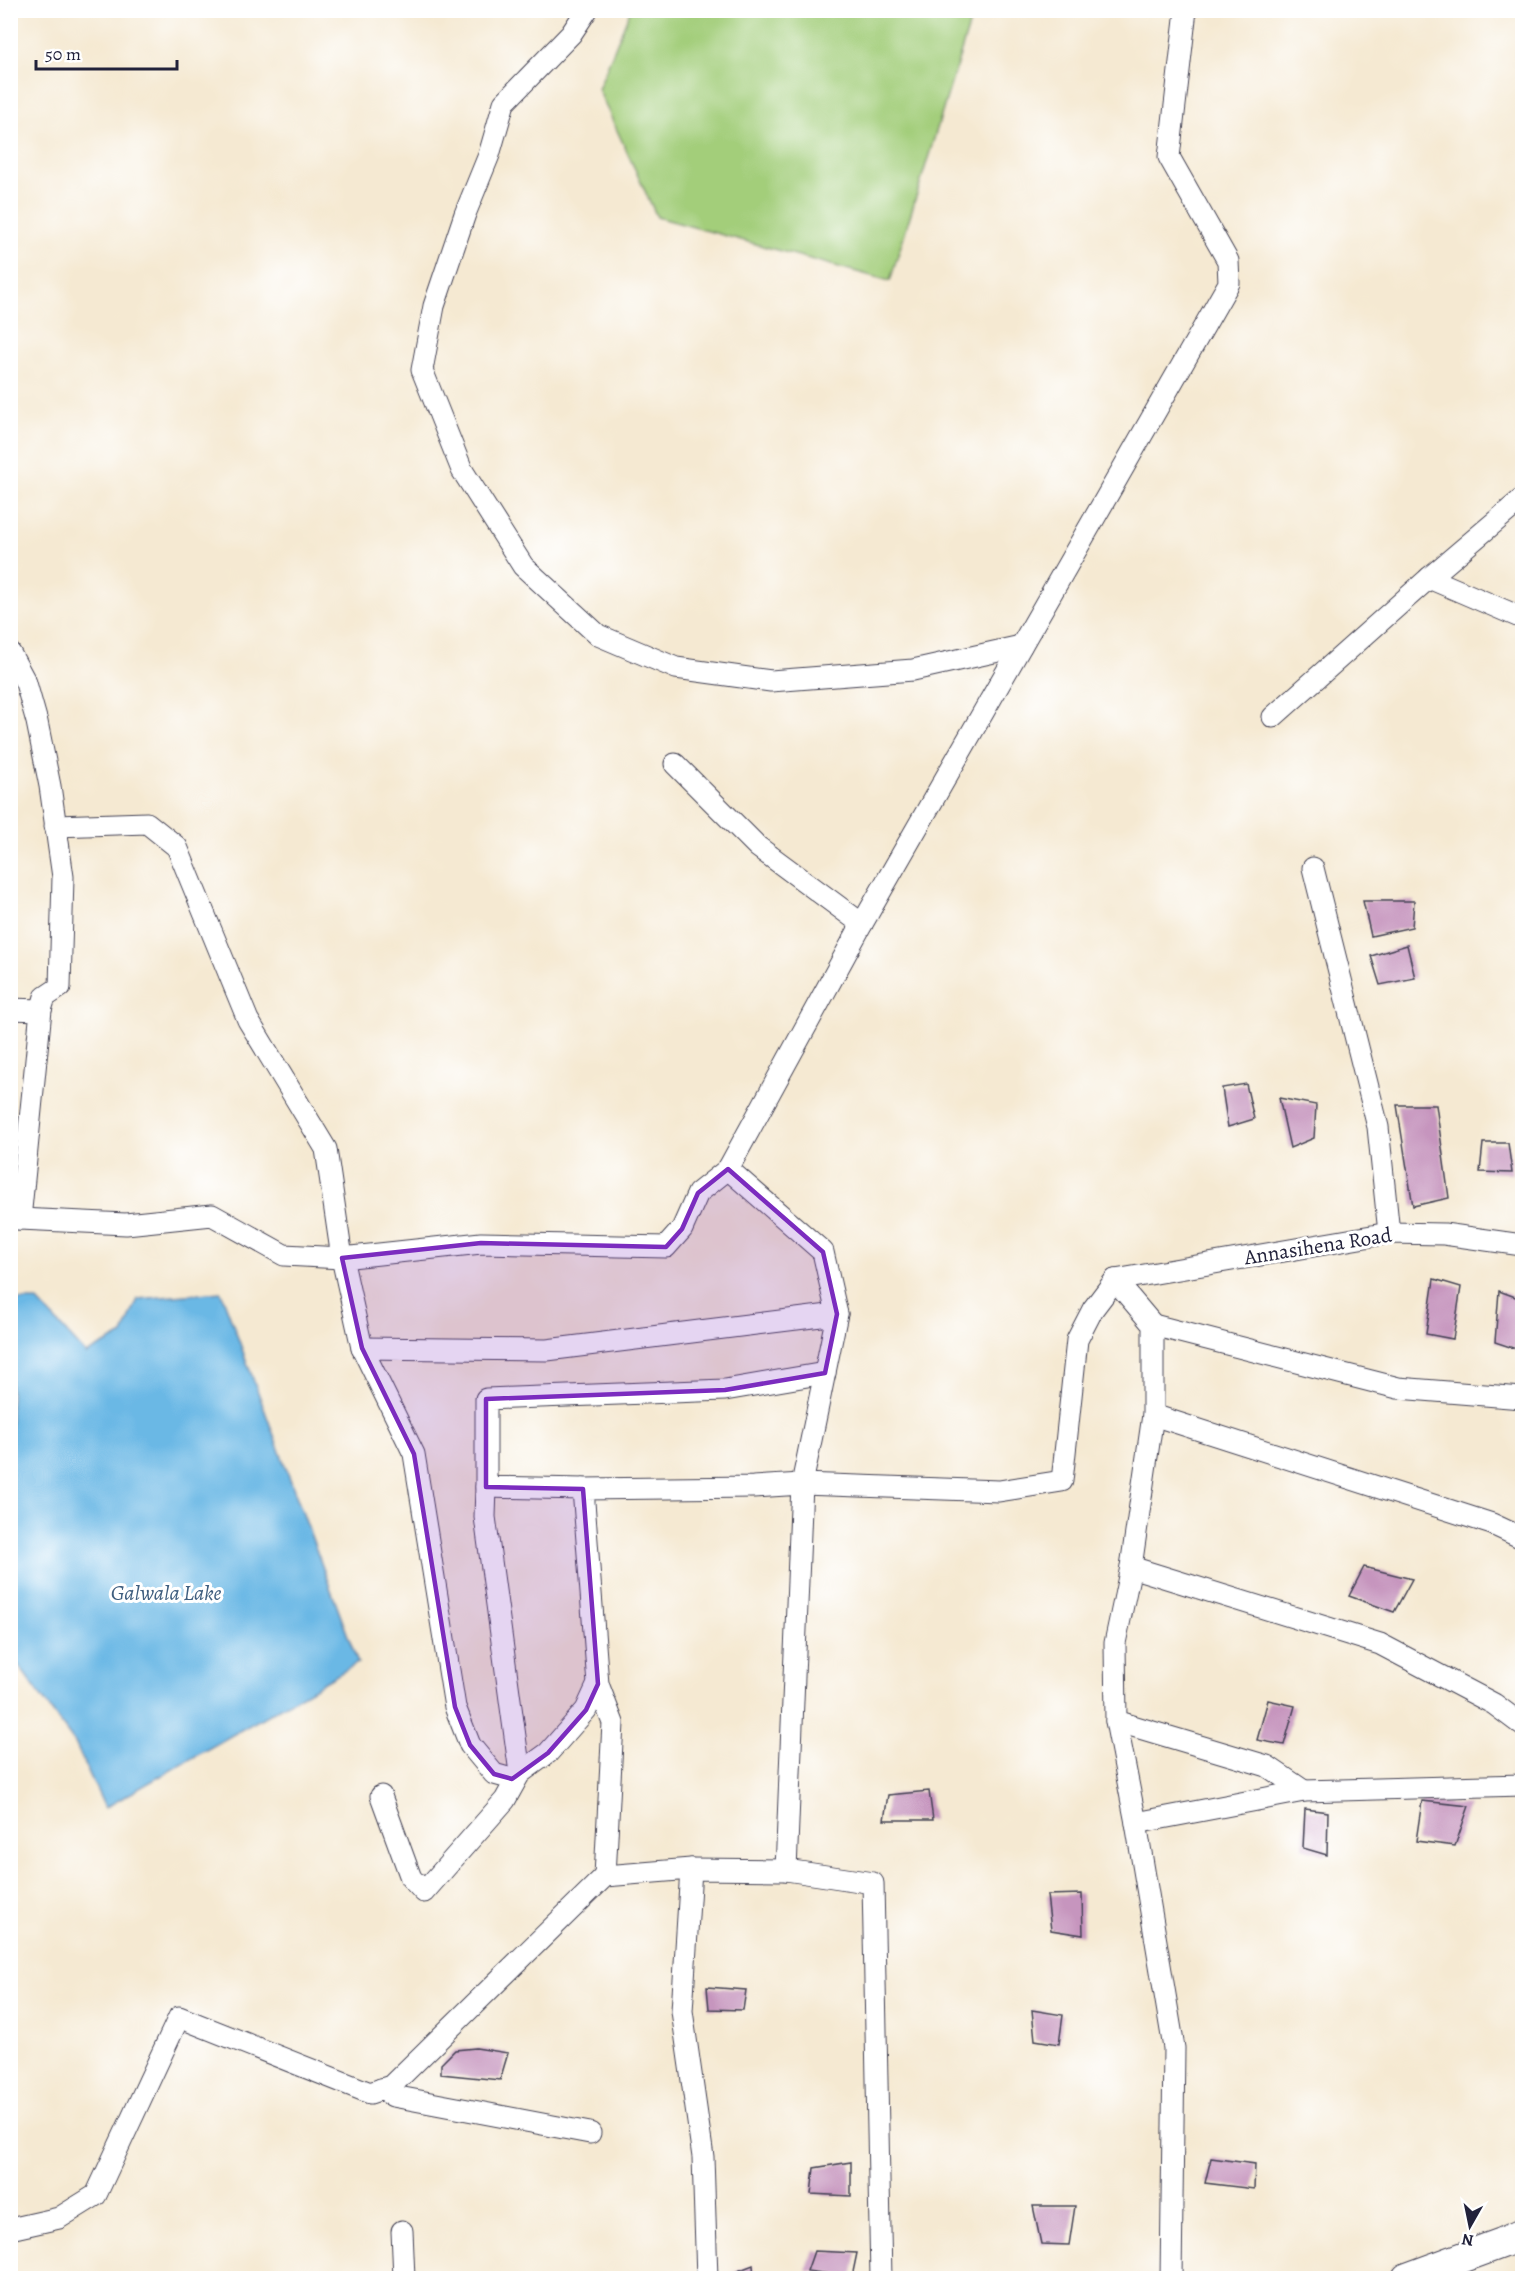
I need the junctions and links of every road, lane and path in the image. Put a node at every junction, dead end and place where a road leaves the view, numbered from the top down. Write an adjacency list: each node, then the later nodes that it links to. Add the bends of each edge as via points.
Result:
1 (587, 10): 6 (street, via 572,34 504,103 434,306 422,370 462,470 523,566 598,635 676,668 771,681 913,670)
2 (1186, 10): 6 (street, via 1169,157 1228,261 1229,283)
3 (1522, 499): 4 (street)
4 (1429, 578): 5 (street); 8 (street)
5 (1522, 618)
6 (1021, 646): 12 (street)
7 (10, 653): 10 (street, via 26,682 37,722)
8 (1273, 717)
9 (675, 764): 12 (street, via 758,847)
10 (55, 826): 14 (street, via 63,877 60,987 45,997); 19 (street, via 147,823 177,847 248,1020 326,1149)
11 (1313, 868): 17 (street, via 1378,1127)
12 (862, 924): 15 (street)
13 (10, 1009): 14 (street)
14 (40, 1010): 16 (street)
15 (728, 1169): 19 (street, via 698,1193 682,1229 666,1247 481,1244); 21 (street, via 824,1252)
16 (15, 1219): 19 (street, via 126,1224 212,1215 284,1256)
17 (1389, 1233): 18 (street, Annasihena Road, via 1444,1234); 20 (street, Annasihena Road)
18 (1522, 1245)
19 (342, 1258): 23 (street)
20 (1115, 1280): 22 (street); 27 (street, via 1093,1309 1077,1340 1062,1481 999,1491)
21 (837, 1314): 23 (street, via 547,1350); 24 (street)
22 (1153, 1325): 25 (street, via 1398,1388); 26 (street)
23 (362, 1348): 35 (street, via 414,1454 455,1707 470,1745 494,1774 512,1779)
24 (825, 1373): 27 (street); 28 (street, via 725,1389 486,1399)
25 (1522, 1398)
26 (1154, 1415): 30 (street, via 1492,1524); 31 (street)
27 (802, 1484): 29 (street); 41 (street)
28 (486, 1487): 29 (street); 35 (street, via 484,1518)
29 (583, 1489): 32 (street)
30 (1522, 1538)
31 (1131, 1567): 33 (street, via 1114,1644); 34 (street, via 1380,1644 1494,1704)
32 (598, 1684): 35 (street, via 586,1710 548,1753); 42 (street, via 613,1722)
33 (1116, 1721): 37 (street, via 1267,1766); 39 (street)
34 (1522, 1725)
35 (520, 1773): 38 (street, via 505,1800 424,1892 411,1878)
36 (1522, 1785): 37 (street)
37 (1304, 1791): 39 (street)
38 (381, 1796)
39 (1136, 1823): 51 (street, via 1174,2048)
40 (691, 1869): 41 (street); 42 (street); 49 (street, via 682,2011 704,2157)
41 (786, 1870): 50 (street, via 873,1882)
42 (605, 1876): 43 (street, via 391,2086)
43 (381, 2089): 44 (street, via 393,2096); 45 (street, via 370,2093 179,2017 96,2195 59,2217)
44 (590, 2133)
45 (10, 2229)
46 (402, 2231): 48 (street)
47 (1522, 2234): 52 (street)
48 (404, 2278)
49 (707, 2278)
50 (881, 2278)
51 (1171, 2278)
52 (1407, 2278)

